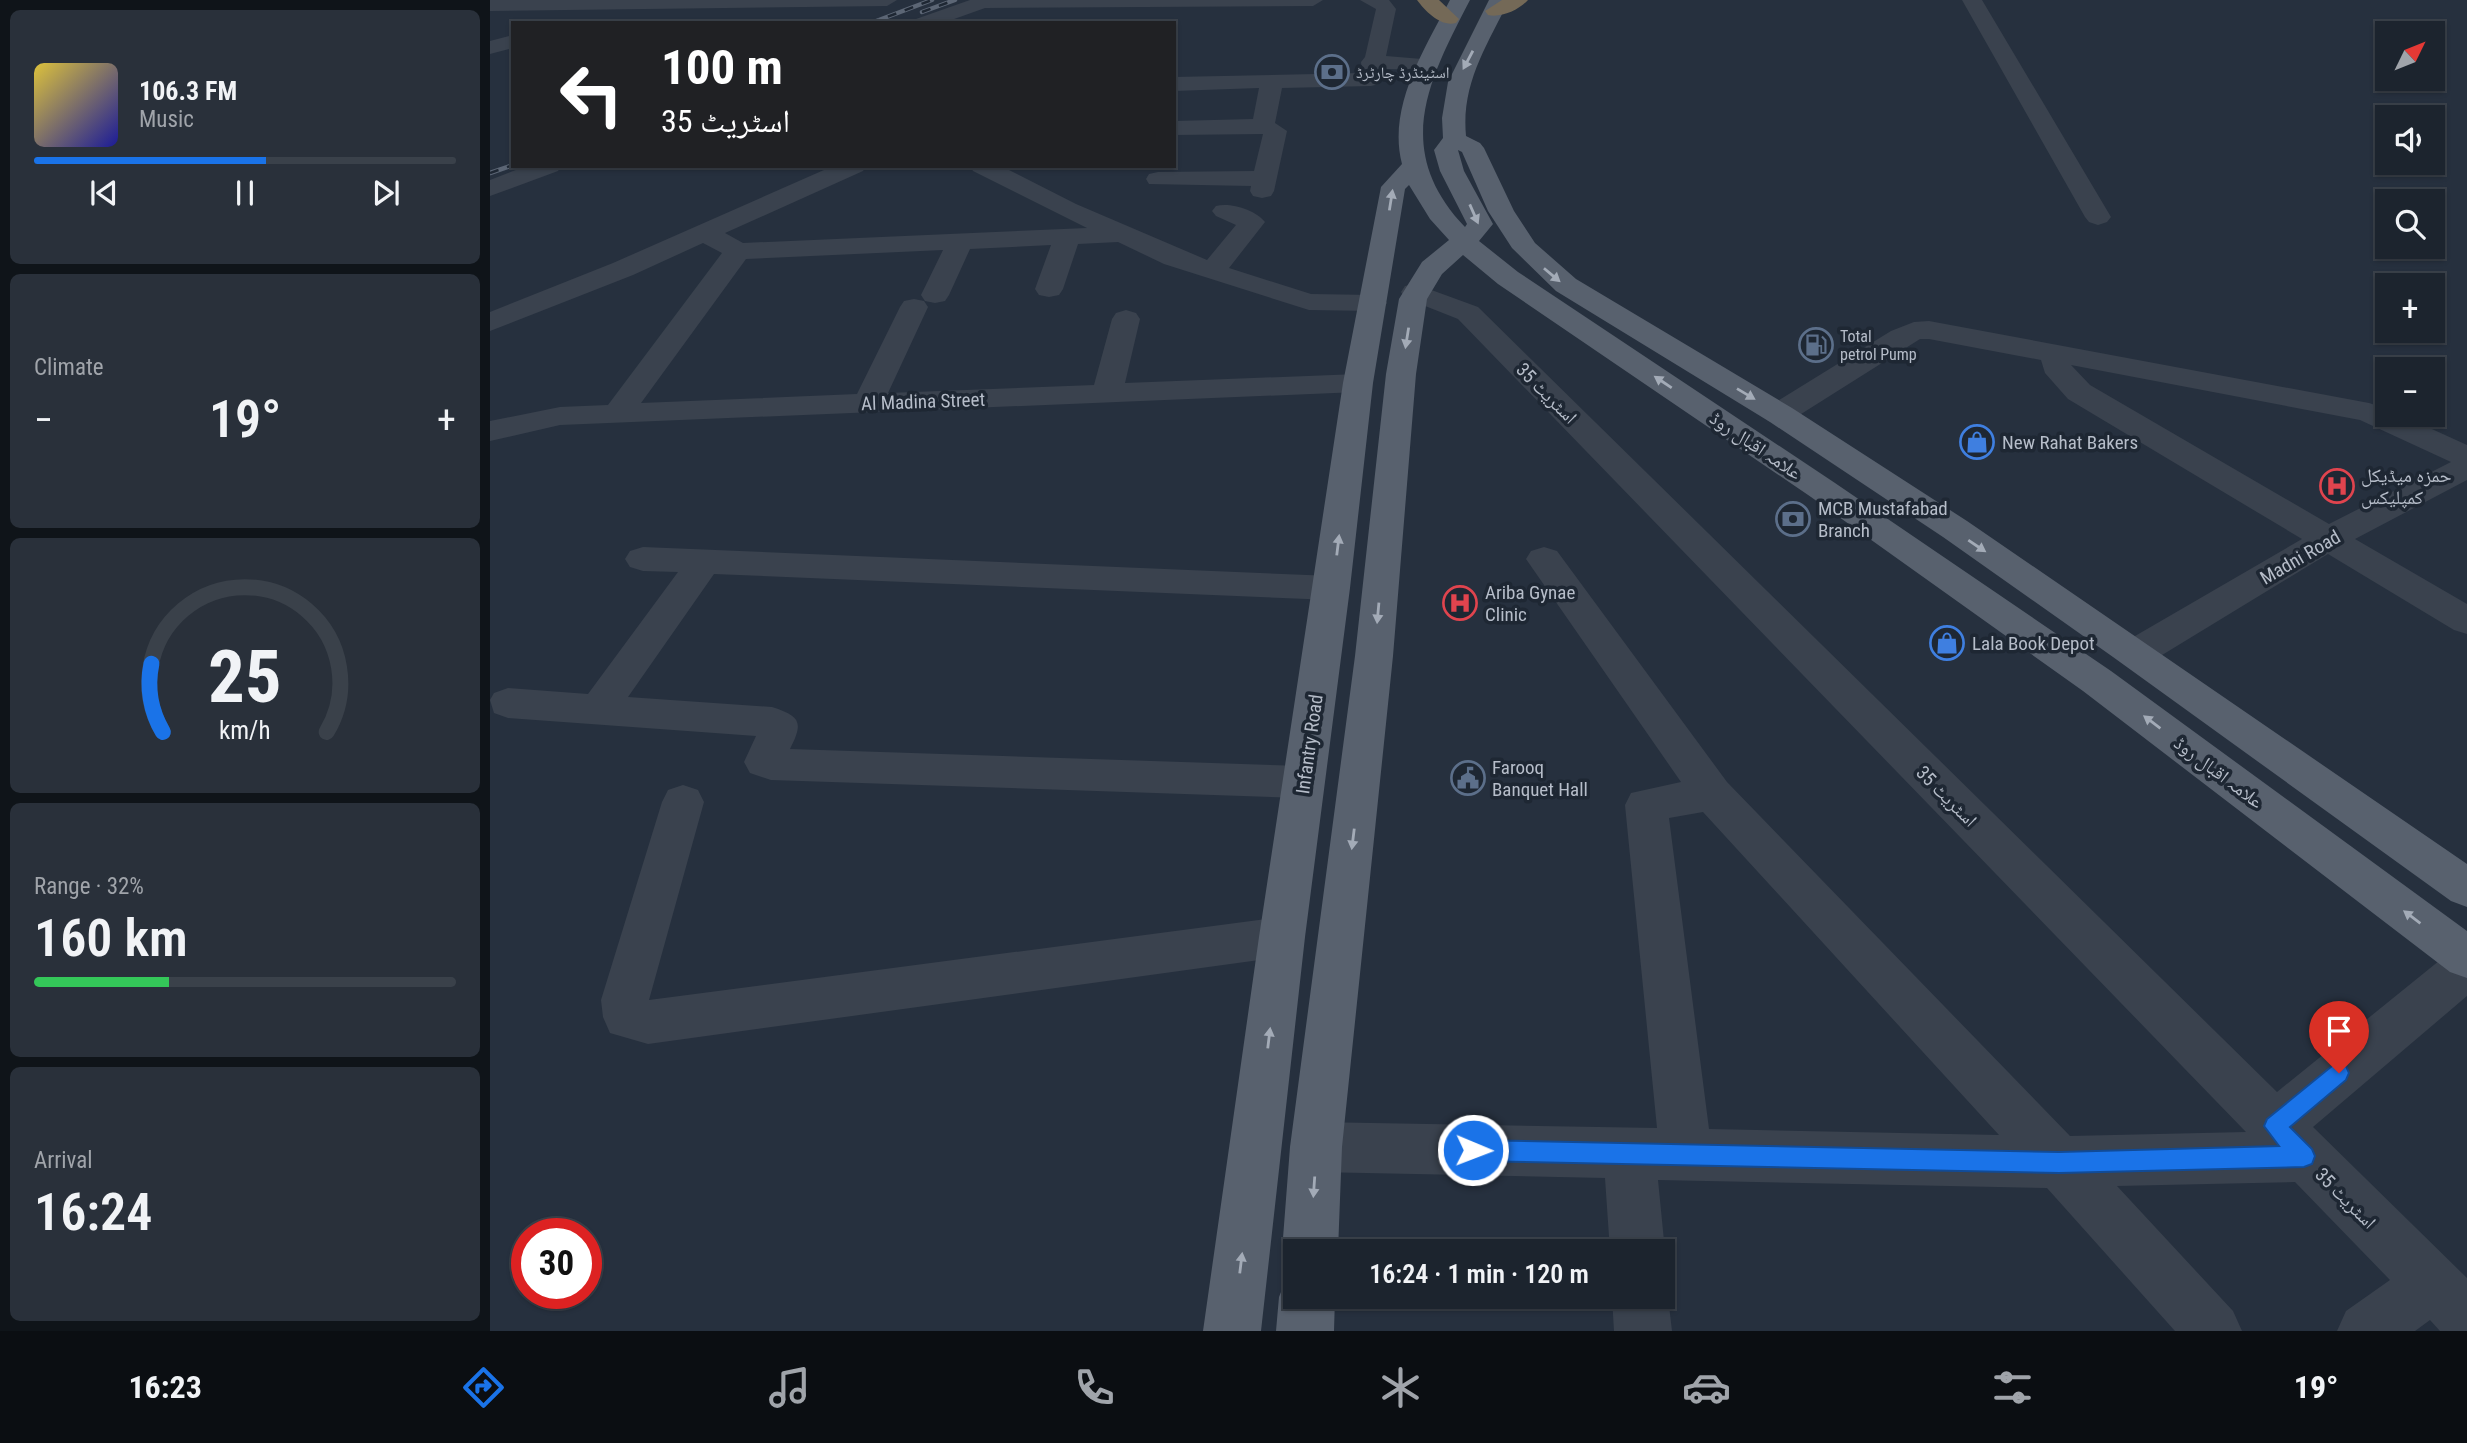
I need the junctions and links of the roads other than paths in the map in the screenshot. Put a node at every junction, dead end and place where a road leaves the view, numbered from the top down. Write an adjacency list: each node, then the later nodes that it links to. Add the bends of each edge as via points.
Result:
1 (887, 0): 7 (street)
2 (1313, 0): 6 (street)
3 (1370, 0): 16 (street, via 1386,9)
4 (1427, 0): 10 (highway)
5 (1972, 0): 30 (street)
6 (1148, 1): 12 (street, via 983,2); 13 (street)
7 (631, 2): 9 (street); 11 (street)
8 (1504, 4): 22 (main road, one-way to 22, via 1458,78 1452,102)
9 (490, 5)
10 (1455, 10): 17 (main road, علامہ اقبال روڈ)
11 (577, 21)
12 (929, 21)
13 (1153, 21)
14 (511, 42): 15 (street)
15 (490, 48)
16 (1373, 62): 17 (street); 18 (street, via 1371,79)
17 (1426, 65): 23 (main road, علامہ اقبال روڈ, via 1412,104 1409,146)
18 (1272, 81): 19 (street); 20 (street)
19 (1176, 84)
20 (1263, 126): 21 (street); 27 (street, via 1275,131 1263,184)
21 (1176, 128)
22 (1455, 139): 35 (main road, one-way to 35, via 1446,150 1452,171 1480,224); 36 (main road, علامہ اقبال روڈ, via 1472,148)
23 (1413, 167): 35 (main road, علامہ اقبال روڈ, via 1433,207); 38 (main road, Infantry Road, one-way to 23, via 1393,187)
24 (544, 168): 28 (street)
25 (850, 168): 31 (street)
26 (986, 168): 32 (street)
27 (1158, 179)
28 (490, 189)
29 (1225, 211): 39 (street, via 1252,222)
30 (2098, 217)
31 (704, 233): 37 (street); 43 (street)
32 (1122, 234): 33 (street); 39 (street)
33 (1067, 236): 34 (street); 40 (street)
34 (960, 242): 37 (street); 47 (street)
35 (1463, 242): 36 (main road); 38 (main road); 41 (main road, via 1432,268); 54 (main road, علامہ اقبال روڈ, one-way to 35, via 1508,278)
36 (1525, 248): 49 (main road, علامہ اقبال روڈ, one-way to 49, via 1566,285)
37 (738, 251): 48 (street)
38 (1396, 267): 39 (street, via 1309,302); 45 (main road, Infantry Road)
39 (1212, 271)
40 (1049, 289)
41 (1415, 292): 63 (main road, one-way to 63, via 1401,374); 73 (street, اسٹریٹ 35, via 1468,313)
42 (1126, 319): 46 (street)
43 (490, 323)
44 (2055, 353): 49 (street, via 1914,331); 51 (street, via 2369,412); 55 (street, via 2056,367 2079,392)
45 (1358, 383): 46 (street, Al Madina Street); 59 (main road, Infantry Road, one-way to 45)
46 (1107, 393): 47 (street, Al Madina Street)
47 (868, 403): 48 (street, Al Madina Street)
48 (618, 413): 50 (street, Al Madina Street, via 560,416)
49 (1779, 414): 53 (main road, علامہ اقبال روڈ)
50 (490, 431)
51 (2467, 457)
52 (2467, 467): 55 (street, Madni Road)
53 (1865, 470): 54 (main road); 62 (main road, علامہ اقبال روڈ, one-way to 62)
54 (1823, 490): 71 (main road, علامہ اقبال روڈ, one-way to 54, via 2097,681)
55 (2329, 538): 60 (street); 62 (street, Madni Road)
56 (643, 559): 58 (street)
57 (1545, 559): 67 (street)
58 (704, 562): 59 (street); 65 (street)
59 (1332, 588): 61 (main road, Infantry Road)
60 (2467, 621)
61 (1322, 652): 63 (main road); 66 (main road, Infantry Road)
62 (2136, 653): 69 (main road, علامہ اقبال روڈ)
63 (1374, 656): 74 (main road, one-way to 74)
64 (508, 703): 65 (street)
65 (598, 710): 66 (street, via 772,722 779,725 779,731 765,758 771,764)
66 (1303, 782): 70 (main road, Infantry Road)
67 (1712, 794): 76 (street, via 1646,805); 77 (street)
68 (683, 802): 70 (street, via 625,1000 627,1017 648,1022)
69 (2467, 888)
70 (1282, 937): 83 (main road, Infantry Road, one-way to 70)
71 (2467, 958)
72 (2467, 967): 73 (street)
73 (2289, 1141): 77 (street); 80 (street, اسٹریٹ 35)
74 (1316, 1147): 75 (street); 78 (main road, one-way to 78)
75 (1630, 1153): 76 (street); 79 (street)
76 (1686, 1154): 77 (street)
77 (2059, 1162): 86 (street)
78 (1311, 1239)
79 (1636, 1239)
80 (2450, 1301): 87 (street)
81 (1306, 1309): 84 (main road)
82 (1641, 1309): 85 (street)
83 (1232, 1331)
84 (1305, 1331)
85 (1643, 1331)
86 (2213, 1331)
87 (2366, 1331)

